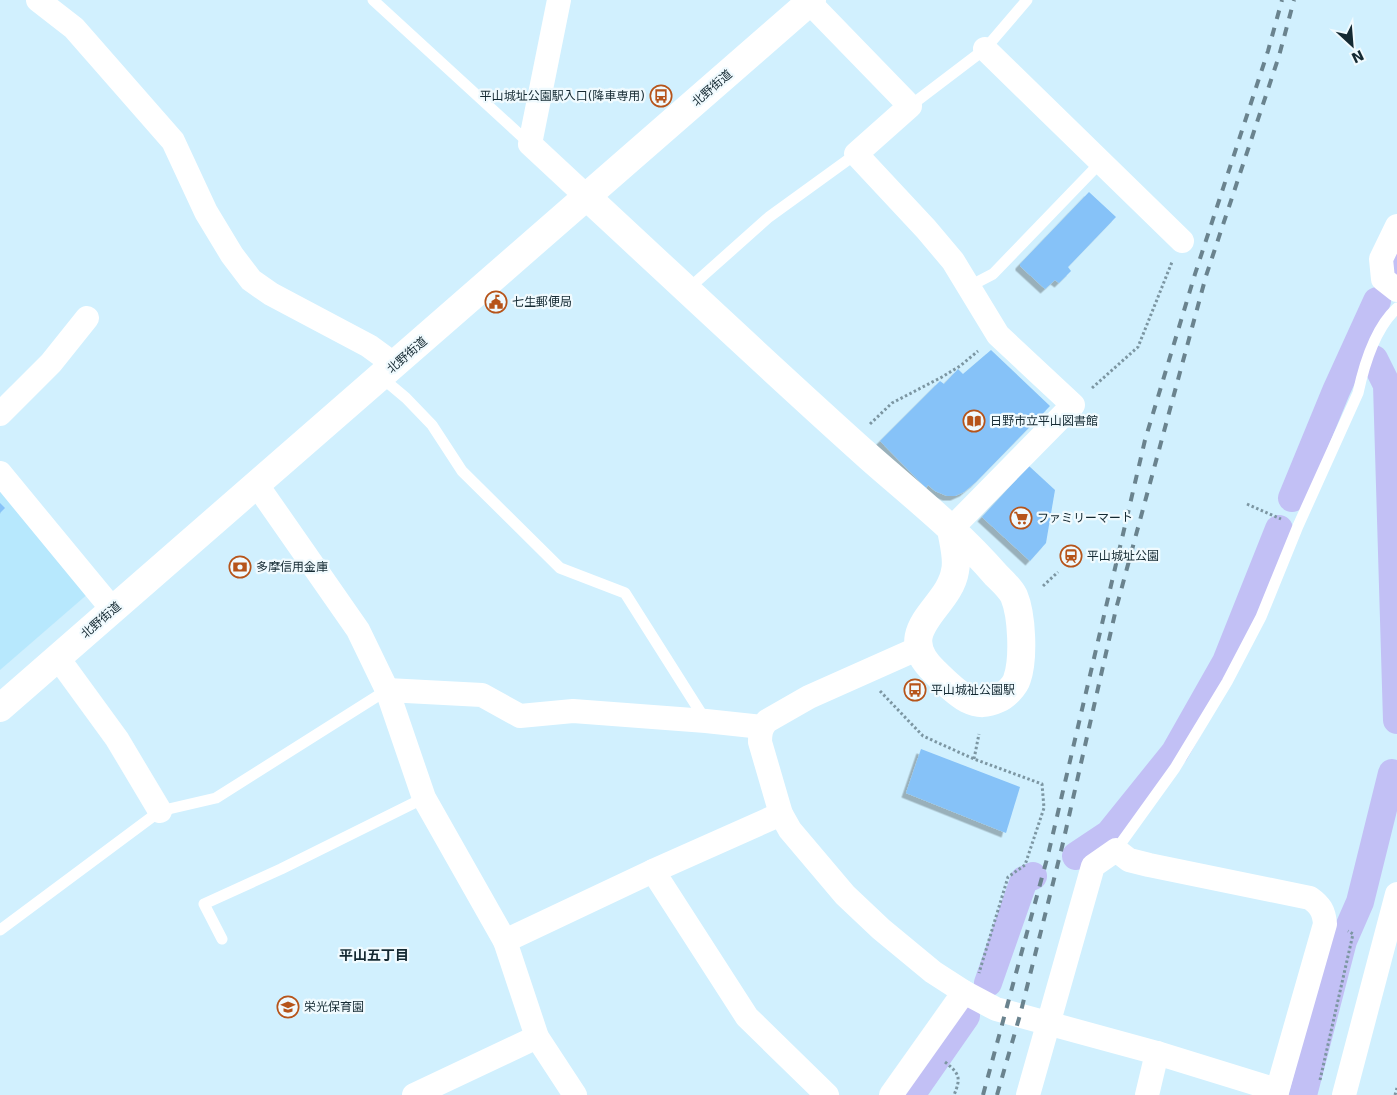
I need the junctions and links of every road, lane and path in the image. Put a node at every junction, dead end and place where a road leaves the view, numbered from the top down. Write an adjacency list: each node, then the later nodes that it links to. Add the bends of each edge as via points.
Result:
1 (38, 0): 20 (street, via 74,28 173,141 206,212 251,280 369,346)
2 (373, 0): 8 (lane)
3 (559, 0): 8 (street)
4 (1027, 0): 6 (lane)
5 (810, 1): 7 (street); 11 (main road, 北野街道)
6 (985, 49): 7 (lane); 10 (street)
7 (910, 106): 9 (street)
8 (530, 144): 11 (street)
9 (856, 154): 14 (street, via 926,228 953,261); 15 (lane, via 769,217)
10 (1101, 162): 13 (street); 14 (lane, via 994,274)
11 (587, 197): 15 (main road); 20 (main road, 北野街道)
12 (1397, 226): 16 (street, via 1381,265 1383,279)
13 (1182, 241): 21 (path, via 1138,347)
14 (968, 286): 19 (street)
15 (687, 290): 28 (main road)
16 (1397, 290)
17 (1397, 308): 27 (lane, via 1381,328 1358,392)
18 (87, 318): 22 (street, via 51,363)
19 (998, 335): 21 (street); 23 (path, via 960,366 892,404)
20 (388, 371): 25 (main road, 北野街道); 37 (lane, via 406,398 432,425 462,471 560,568 624,593)
21 (1073, 405): 28 (street)
22 (0, 414)
23 (864, 429)
24 (0, 473): 31 (street)
25 (257, 485): 31 (main road, 北野街道); 35 (street, via 358,630)
26 (1247, 504): 27 (path)
27 (1298, 526): 44 (lane, via 1261,617 1227,682 1175,768)
28 (951, 529): 32 (main road, via 956,570 951,584 922,626); 32 (main road, via 1014,595 1020,620 1021,651 1017,681 1003,696 986,704 968,699 927,664)
29 (1058, 572): 30 (path)
30 (1043, 586)
31 (113, 610): 33 (main road, 北野街道)
32 (919, 648): 38 (street, via 809,698)
33 (58, 658): 36 (main road, 北野街道); 42 (street, via 117,739)
34 (877, 687): 40 (path, via 923,736)
35 (387, 690): 37 (street, via 482,695 520,716 573,712); 41 (street); 42 (lane, via 216,798)
36 (0, 708)
37 (706, 721): 38 (street)
38 (762, 727): 43 (street, via 760,742)
39 (979, 734): 40 (path)
40 (974, 759): 51 (path, via 1042,784 1044,808 1025,865 1008,877)
41 (424, 798): 49 (lane, via 204,904); 50 (street)
42 (160, 811): 47 (lane)
43 (781, 814): 45 (street); 51 (street, via 790,830 845,895 889,936 933,972)
44 (1116, 850): 52 (street, via 1093,866); 58 (street, via 1128,860 1310,898 1322,910 1325,924)
45 (654, 871): 50 (street); 61 (street, via 747,1017)
46 (1397, 894): 66 (street)
47 (0, 930)
48 (1354, 934): 56 (path)
49 (222, 939)
50 (506, 941): 53 (street)
51 (971, 985): 52 (street, via 996,1009); 62 (street)
52 (1049, 1023): 54 (street); 64 (street)
53 (537, 1037): 59 (street); 60 (street)
54 (1157, 1053): 58 (street); 65 (street)
55 (944, 1061): 63 (path, via 957,1072)
56 (1318, 1086)
57 (1397, 1088): 67 (path)
58 (1277, 1093)
59 (414, 1095)
60 (575, 1095)
61 (827, 1095)
62 (891, 1095)
63 (954, 1095)
64 (1028, 1095)
65 (1147, 1095)
66 (1344, 1095)
67 (1395, 1095)

